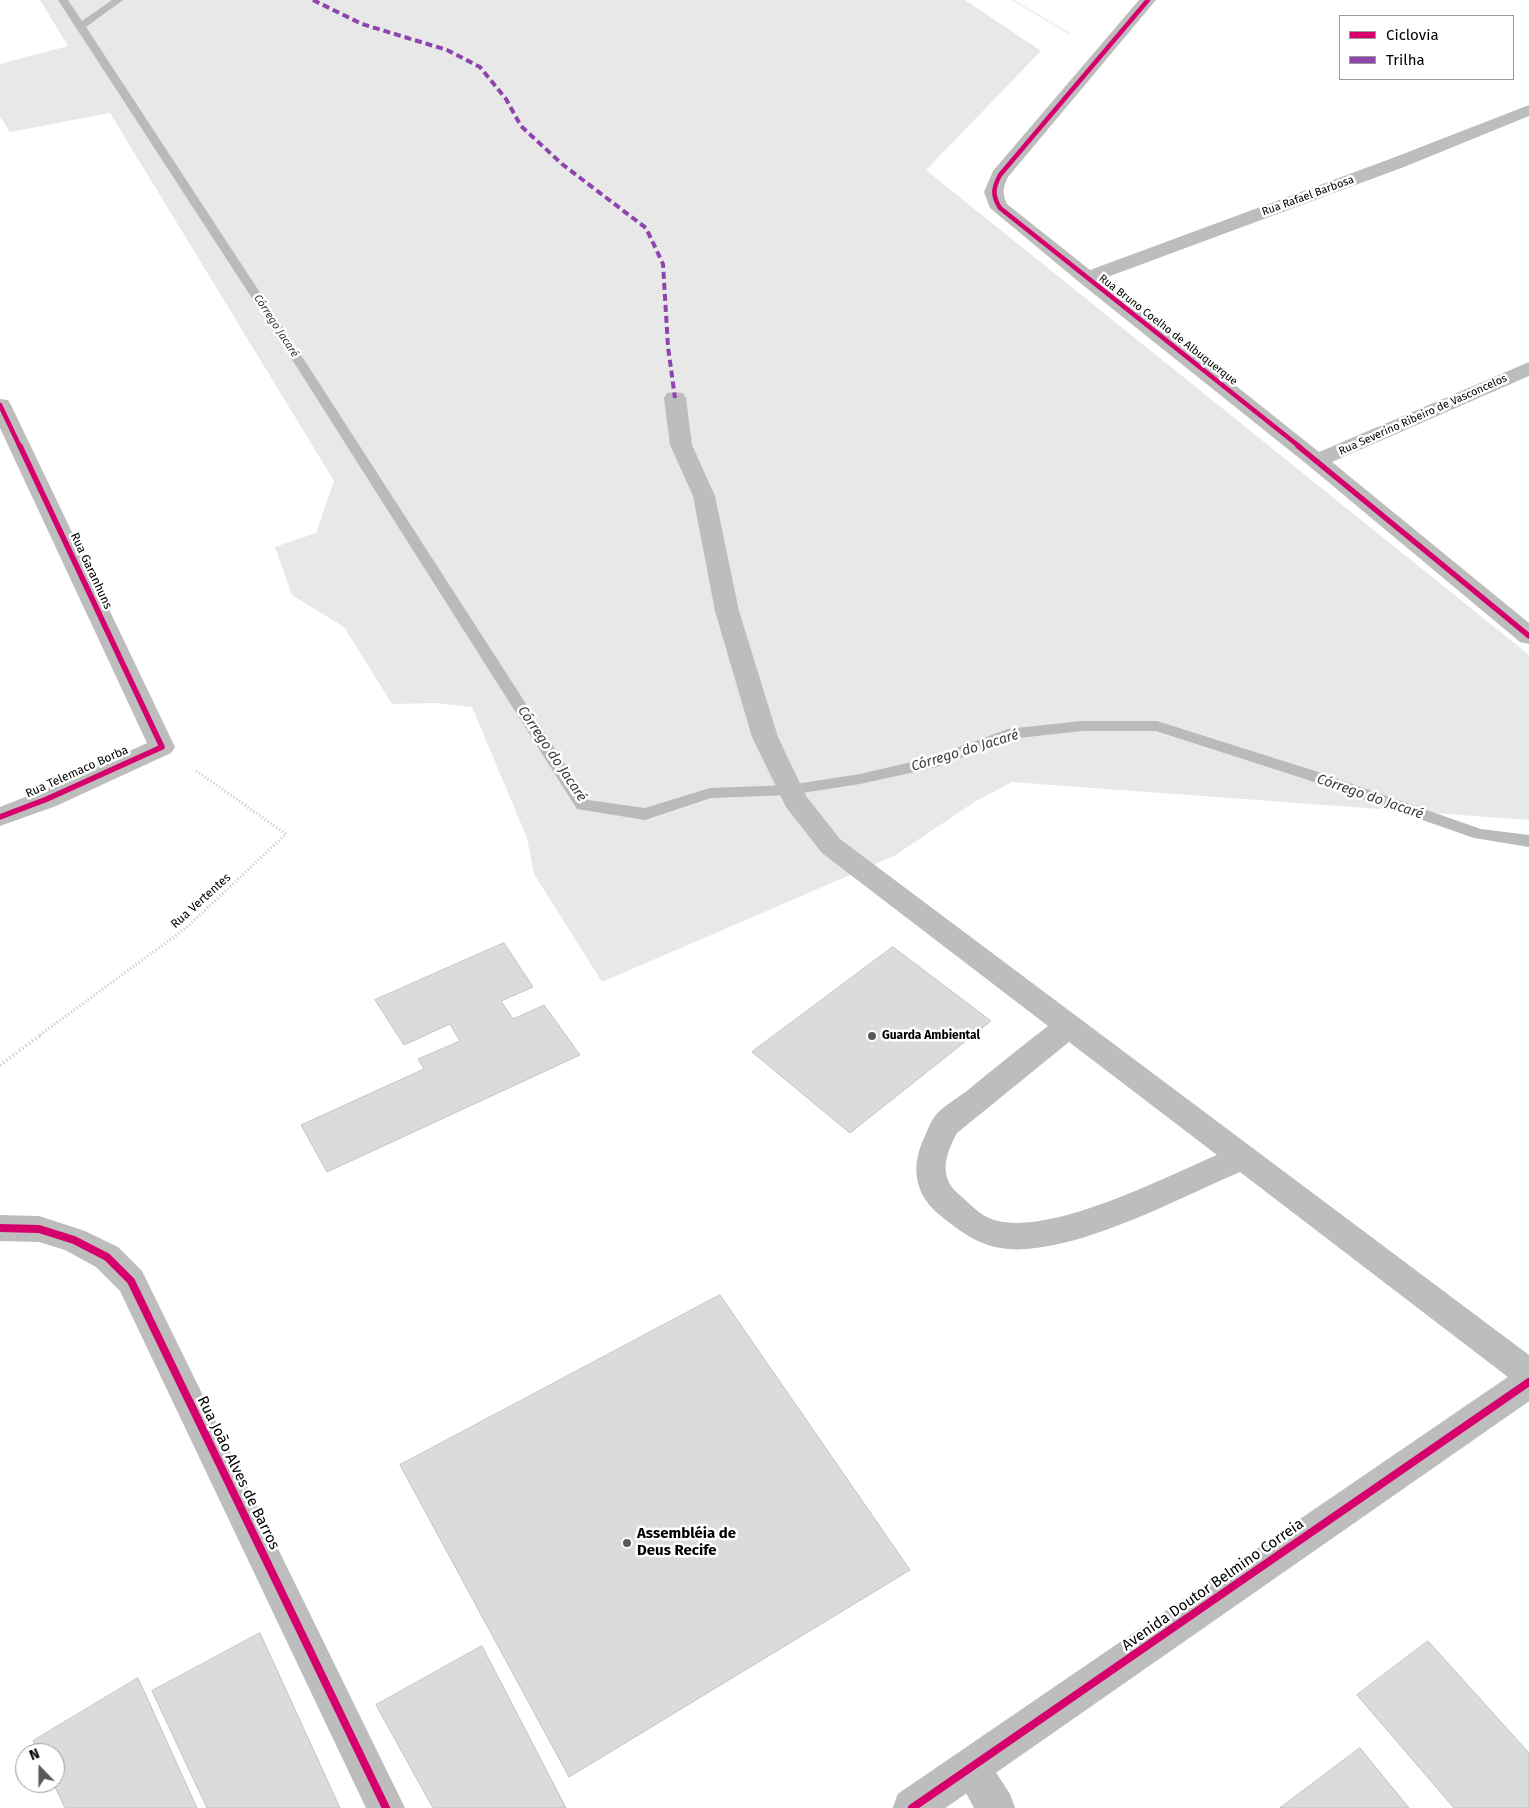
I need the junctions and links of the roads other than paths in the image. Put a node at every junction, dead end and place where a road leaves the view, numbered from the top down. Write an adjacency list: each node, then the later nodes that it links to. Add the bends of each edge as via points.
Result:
1 (1148, 0): 3 (street, Rua Bruno Coelho de Albuquerque, via 994,186 993,198 1000,208)
2 (1529, 110): 3 (street, Rua Rafael Barbosa)
3 (1086, 278): 7 (street, Rua Bruno Coelho de Albuquerque)
4 (1529, 368): 7 (street, Rua Severino Ribeiro de Vasconcelos)
5 (675, 398): 11 (street, via 681,445 704,496 727,610 765,737 795,800 832,846)
6 (0, 405): 9 (street, Rua Garanhuns)
7 (1317, 461): 8 (street, Rua Bruno Coelho de Albuquerque)
8 (1529, 636)
9 (162, 747): 10 (street, Rua Telemaco Borba)
10 (0, 817)
11 (1068, 1026): 12 (street); 12 (street, via 946,1124 934,1145 930,1180 944,1201 982,1230 1026,1236 1087,1224)
12 (1242, 1158): 14 (street)
13 (0, 1228): 17 (street, Rua João Alves de Barros, via 39,1229 74,1240 107,1256 131,1281)
14 (1529, 1374)
15 (1529, 1382): 16 (street, Avenida Doutor Belmino Correia)
16 (971, 1767): 18 (street, Avenida Doutor Belmino Correia); 19 (street)
17 (386, 1808)
18 (912, 1808)
19 (996, 1808)

